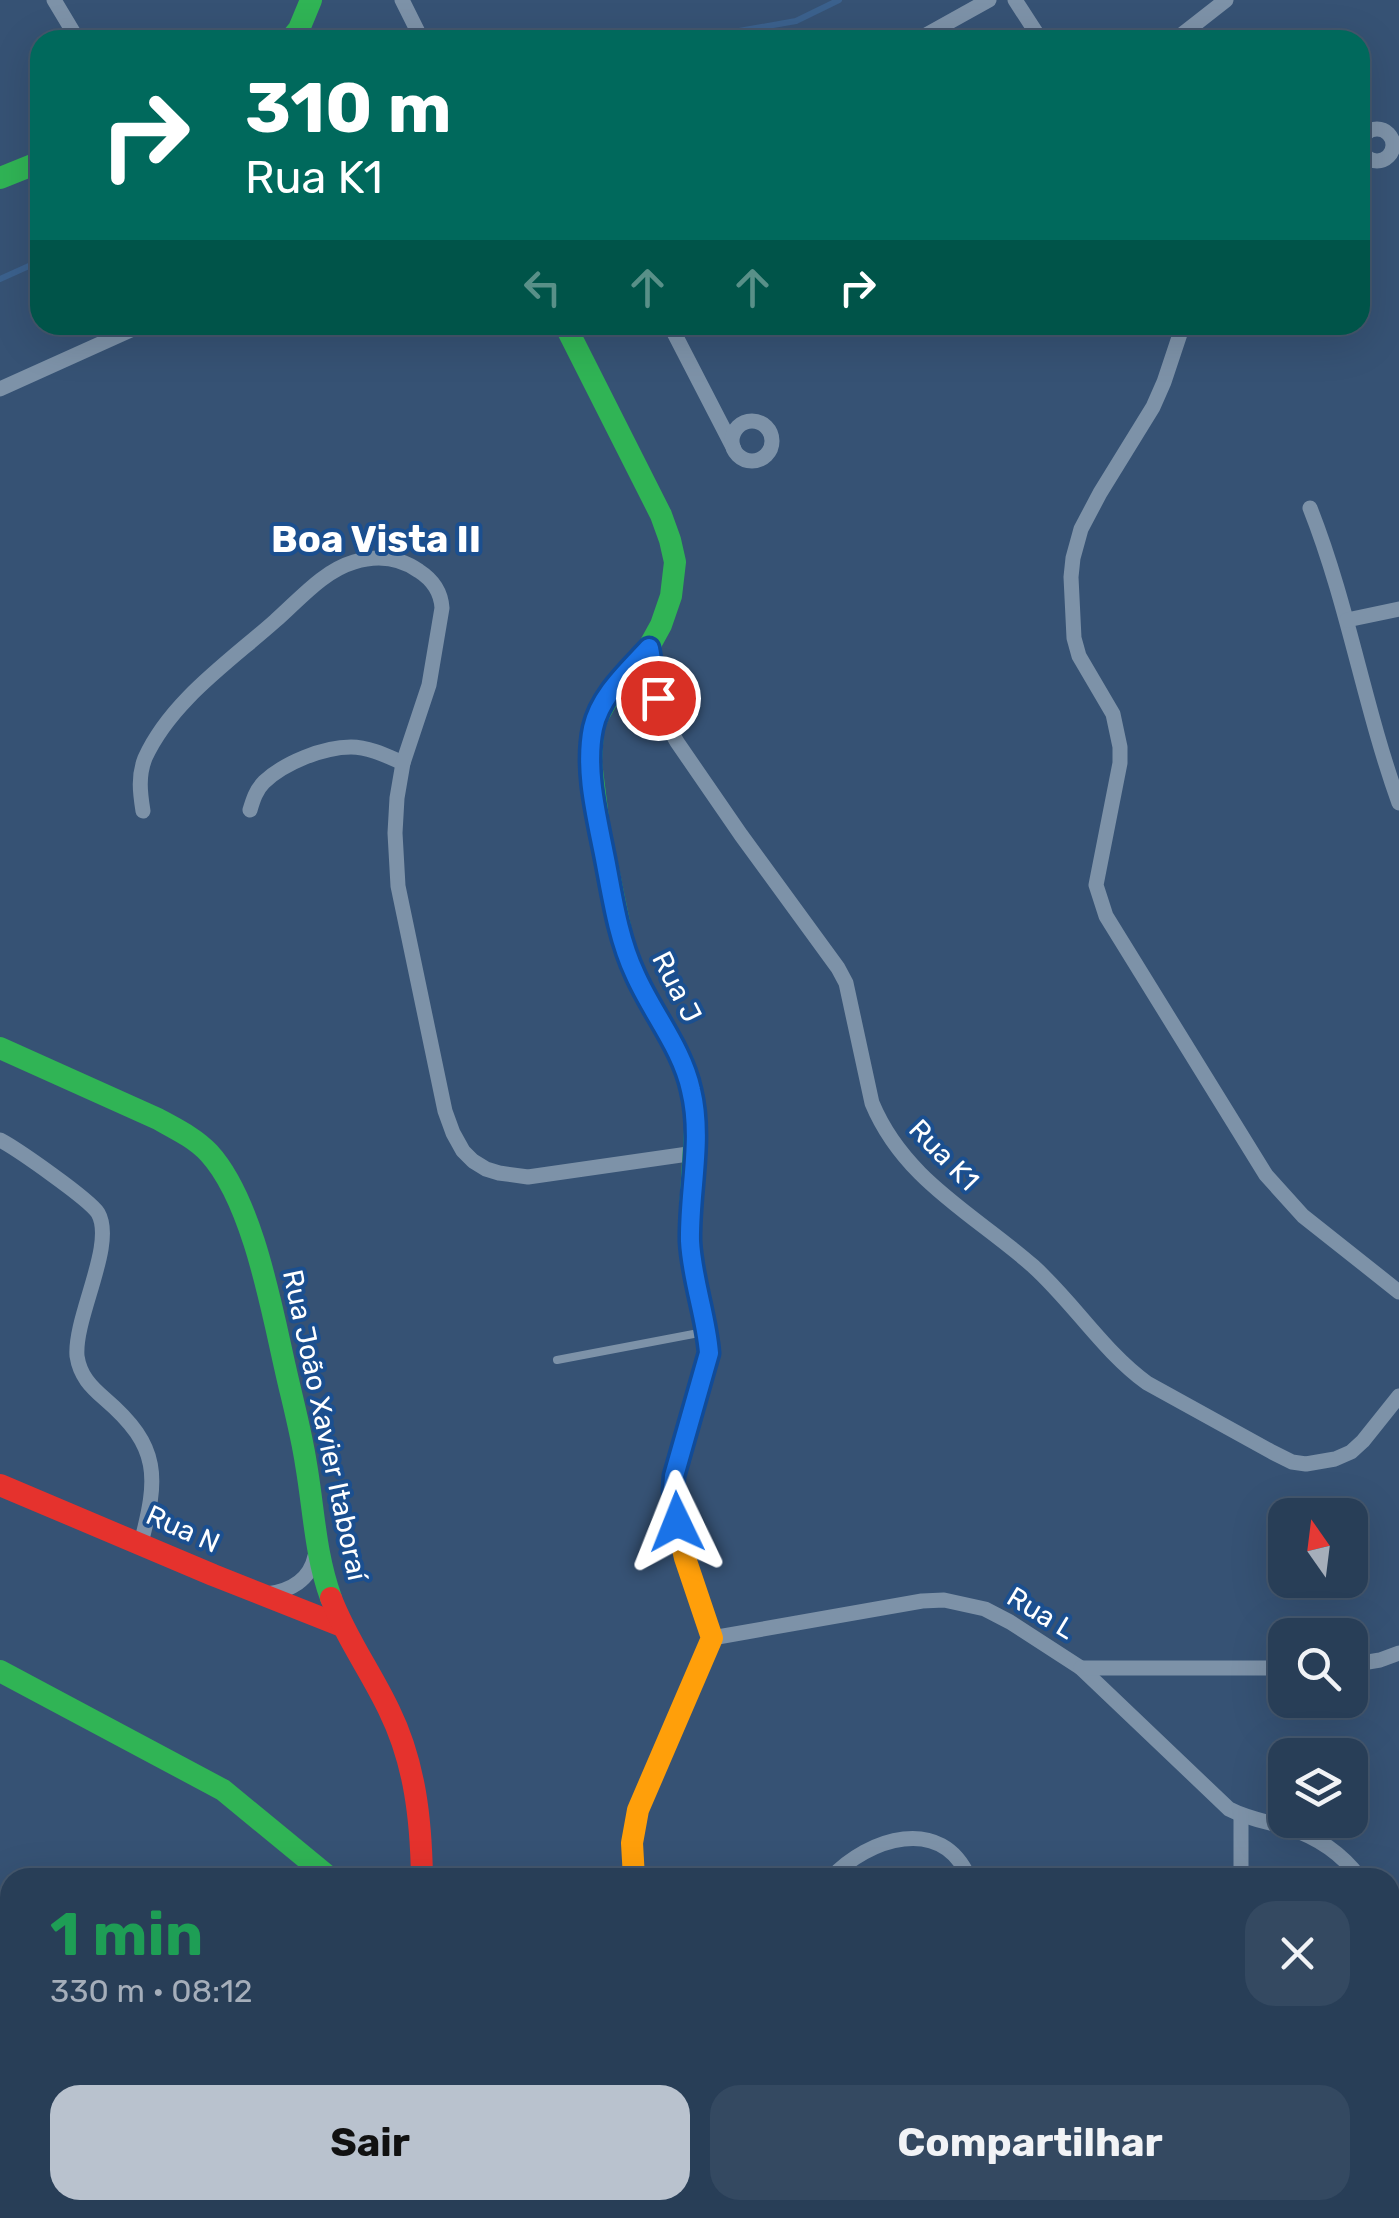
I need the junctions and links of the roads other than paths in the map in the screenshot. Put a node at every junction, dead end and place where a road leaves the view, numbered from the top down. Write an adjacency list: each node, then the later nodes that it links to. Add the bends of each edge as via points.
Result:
1 (54, 0): 7 (street)
2 (312, 0): 8 (street)
3 (402, 0): 9 (street)
4 (989, 0): 10 (street)
5 (1015, 0): 11 (street)
6 (1226, 0): 12 (street)
7 (72, 30)
8 (298, 30)
9 (417, 30)
10 (934, 30)
11 (1034, 30)
12 (1188, 30)
13 (30, 166): 14 (street)
14 (0, 178)
15 (120, 335): 19 (street)
16 (570, 335): 24 (street, Rua J, via 674,549 674,591)
17 (675, 335): 20 (street)
18 (1180, 335): 32 (street, via 1153,407 1100,493 1073,558 1078,656 1113,714 1120,747 1097,894 1266,1175 1303,1216)
19 (0, 389)
20 (734, 450)
21 (1310, 508): 23 (street)
22 (1399, 609): 23 (street)
23 (1346, 620): 26 (street)
24 (649, 648): 31 (street, Rua J, via 617,683 594,726 593,789 624,948 688,1076 696,1114); 35 (street, Rua K1, via 665,721 838,968 879,1120 934,1188 1034,1267 1126,1367 1292,1462 1320,1463 1351,1452)
25 (404, 762): 27 (street, via 429,686 442,600 434,583 406,563 363,560 318,583 178,711 145,759); 28 (street, via 350,747 316,754 262,784); 31 (street, via 395,834 398,886 438,1083 463,1151 486,1169 528,1177)
26 (1399, 803)
27 (142, 810)
28 (250, 810)
29 (0, 1048): 38 (street, Rua João Xavier Itaboraí, via 181,1132 225,1175 263,1276 303,1444)
30 (0, 1140): 37 (street, via 100,1218 101,1246 78,1358 88,1384 148,1453 153,1495)
31 (694, 1153): 33 (street, Rua J, via 690,1244)
32 (1399, 1292)
33 (707, 1331): 34 (lane); 41 (street, Rua J, via 706,1373 673,1490 682,1544)
34 (557, 1360)
35 (1399, 1396)
36 (0, 1485): 37 (street, Rua N)
37 (141, 1543): 39 (street, Rua N)
38 (316, 1552): 39 (street, via 298,1584); 40 (street, Rua João Xavier Itaboraí)
39 (254, 1593): 40 (street, Rua N)
40 (342, 1626): 49 (street, Rua João Xavier Itaboraí, via 406,1750 418,1797)
41 (712, 1638): 44 (street, Rua L, via 944,1600 985,1609); 50 (street, via 638,1810)
42 (1399, 1653): 43 (street)
43 (1368, 1662)
44 (1081, 1668): 45 (street); 47 (street, Rua L)
45 (1268, 1668)
46 (0, 1671): 48 (street, via 223,1790)
47 (1235, 1812): 53 (street); 54 (street, via 1310,1836)
48 (318, 1868)
49 (420, 1868)
50 (633, 1868)
51 (842, 1868): 52 (street, via 858,1854 909,1839 941,1844)
52 (965, 1868)
53 (1239, 1868)
54 (1352, 1868)

